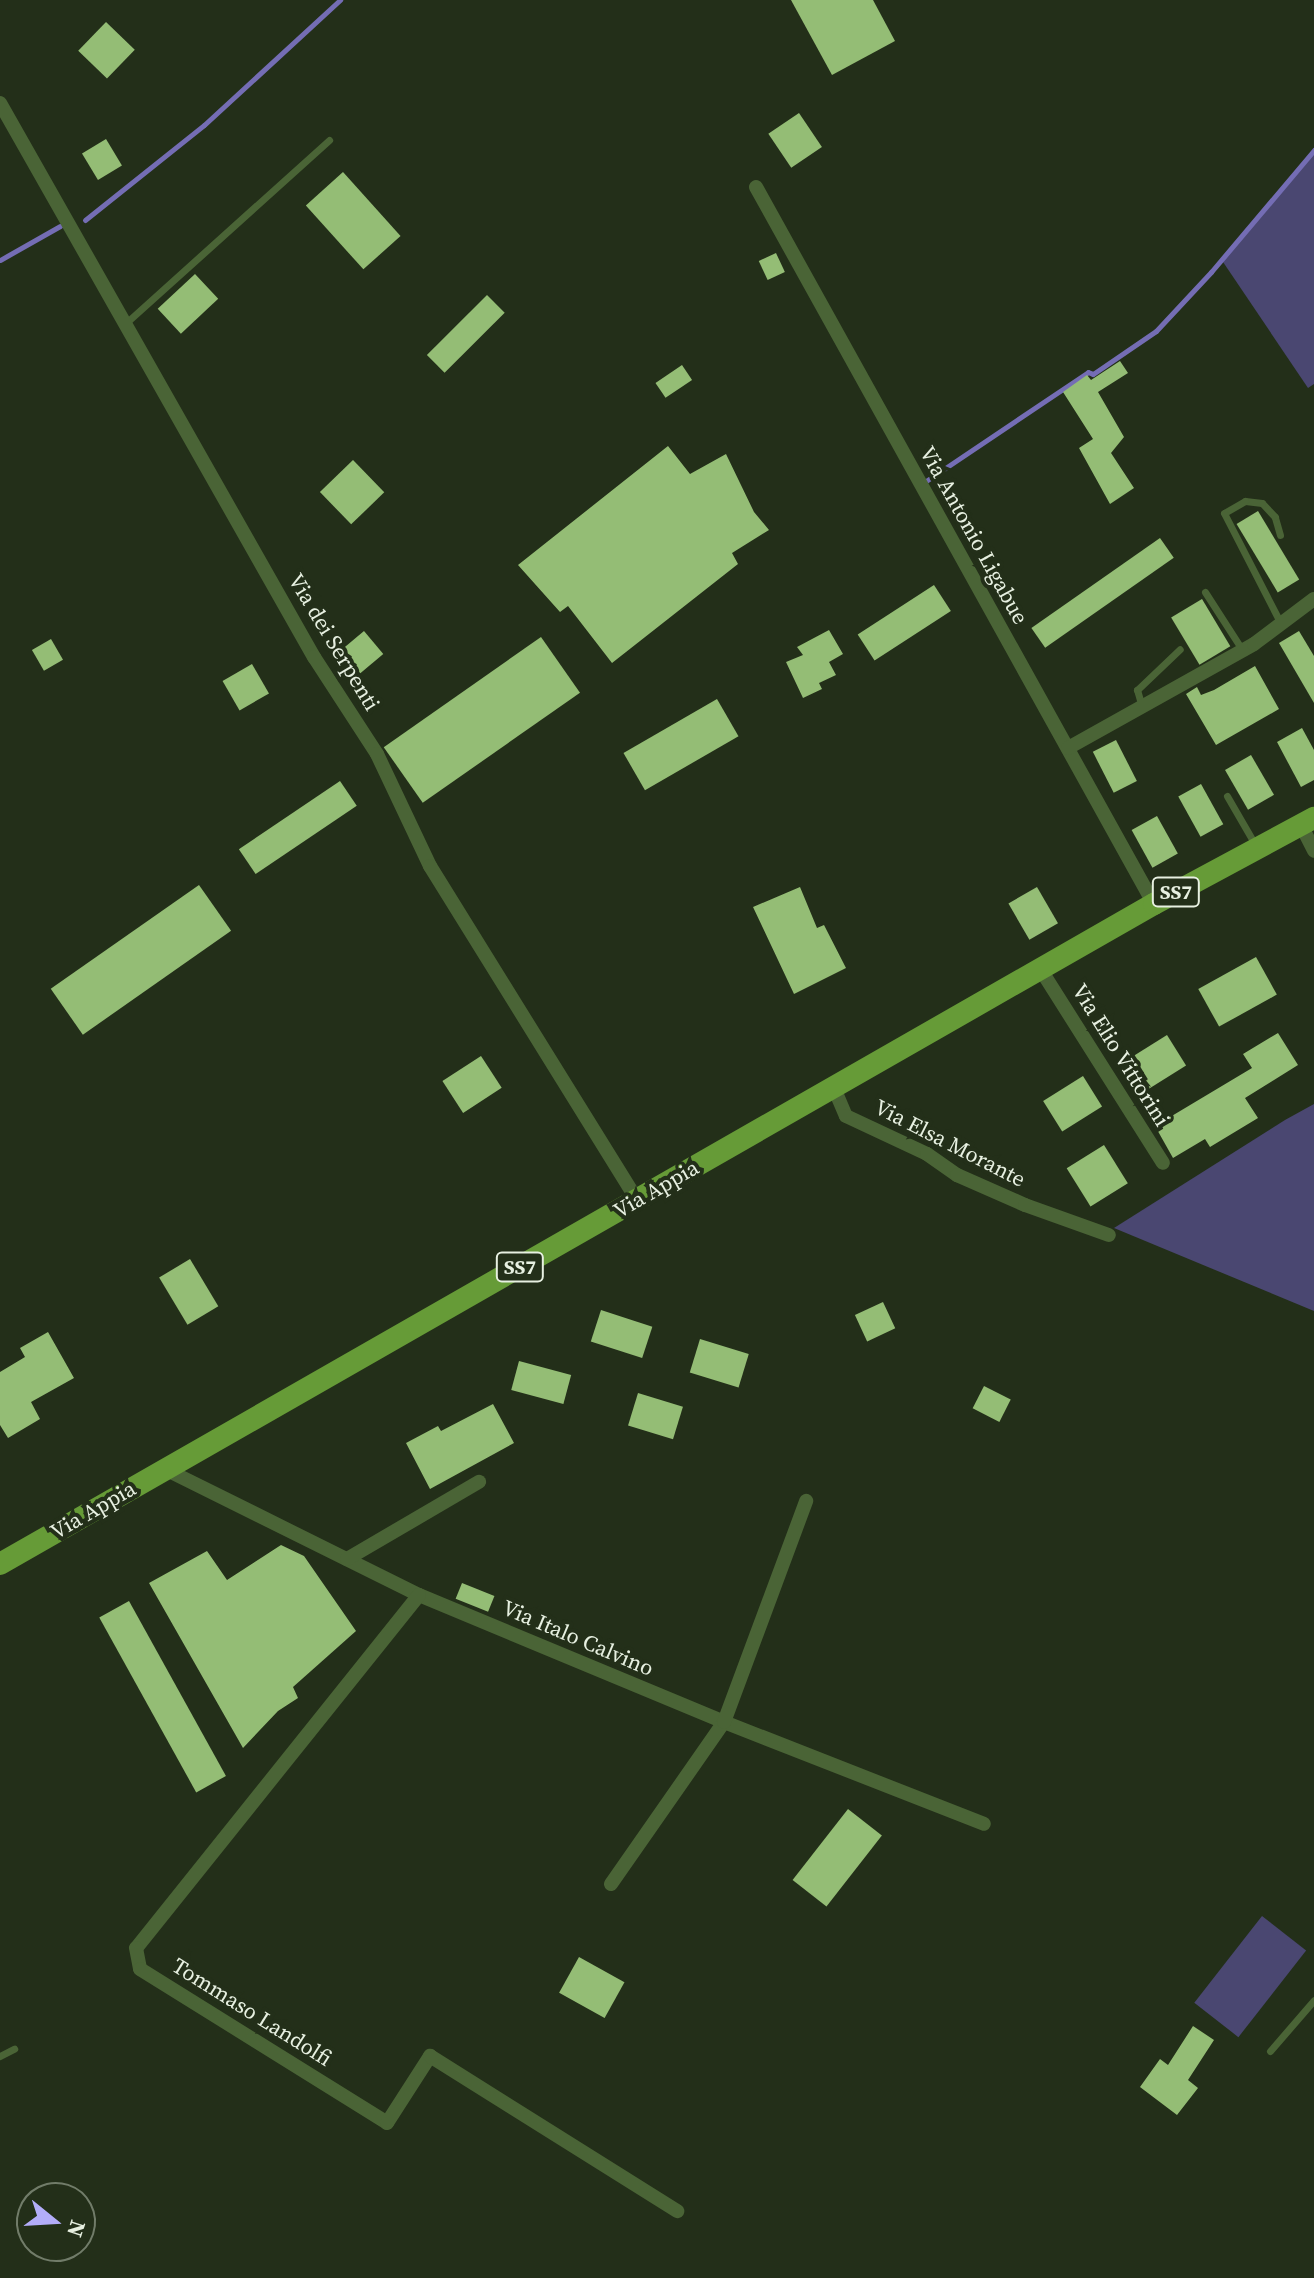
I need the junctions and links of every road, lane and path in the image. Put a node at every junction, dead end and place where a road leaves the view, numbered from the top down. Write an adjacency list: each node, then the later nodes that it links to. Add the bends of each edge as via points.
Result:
1 (0, 103): 4 (street, Via dei Serpenti)
2 (329, 140): 4 (lane)
3 (756, 187): 12 (street, Via Antonio Ligabue)
4 (127, 322): 21 (street, Via dei Serpenti, via 314,657 377,754 430,866)
5 (1280, 535): 8 (lane, via 1275,517 1262,503 1245,501 1224,513)
6 (1205, 592): 10 (lane)
7 (1314, 599): 8 (street)
8 (1281, 624): 10 (street)
9 (1180, 649): 11 (lane, via 1137,690)
10 (1243, 651): 11 (street)
11 (1142, 707): 12 (street)
12 (1068, 748): 17 (street, Via Antonio Ligabue)
13 (1227, 796): 15 (lane)
14 (1307, 822): 15 (main road, Via Appia / SS7); 16 (street)
15 (1258, 848): 17 (main road, Via Appia / SS7)
16 (1314, 851)
17 (1154, 904): 18 (main road, Via Appia / SS7)
18 (1041, 970): 19 (main road, Via Appia / SS7); 20 (street, Via Elio Vittorini)
19 (834, 1088): 21 (main road, Via Appia / SS7); 22 (street, Via Elsa Morante, via 846,1116 927,1154 957,1175)
20 (1163, 1163)
21 (637, 1200): 23 (main road, Via Appia / SS7)
22 (1109, 1235)
23 (165, 1469): 26 (street, Via Italo Calvino); 27 (main road, Via Appia / SS7)
24 (479, 1482): 26 (street)
25 (806, 1501): 29 (street)
26 (347, 1559): 28 (street, Via Italo Calvino)
27 (0, 1564)
28 (419, 1595): 29 (street, Via Italo Calvino); 36 (street, Tommaso Landolfi, via 136,1948 140,1969 387,2123 430,2056)
29 (724, 1722): 30 (street, Via Italo Calvino); 31 (street)
30 (984, 1824)
31 (611, 1884)
32 (1314, 2000): 34 (lane)
33 (14, 2049): 35 (lane)
34 (1270, 2051)
35 (0, 2056)
36 (677, 2211)

